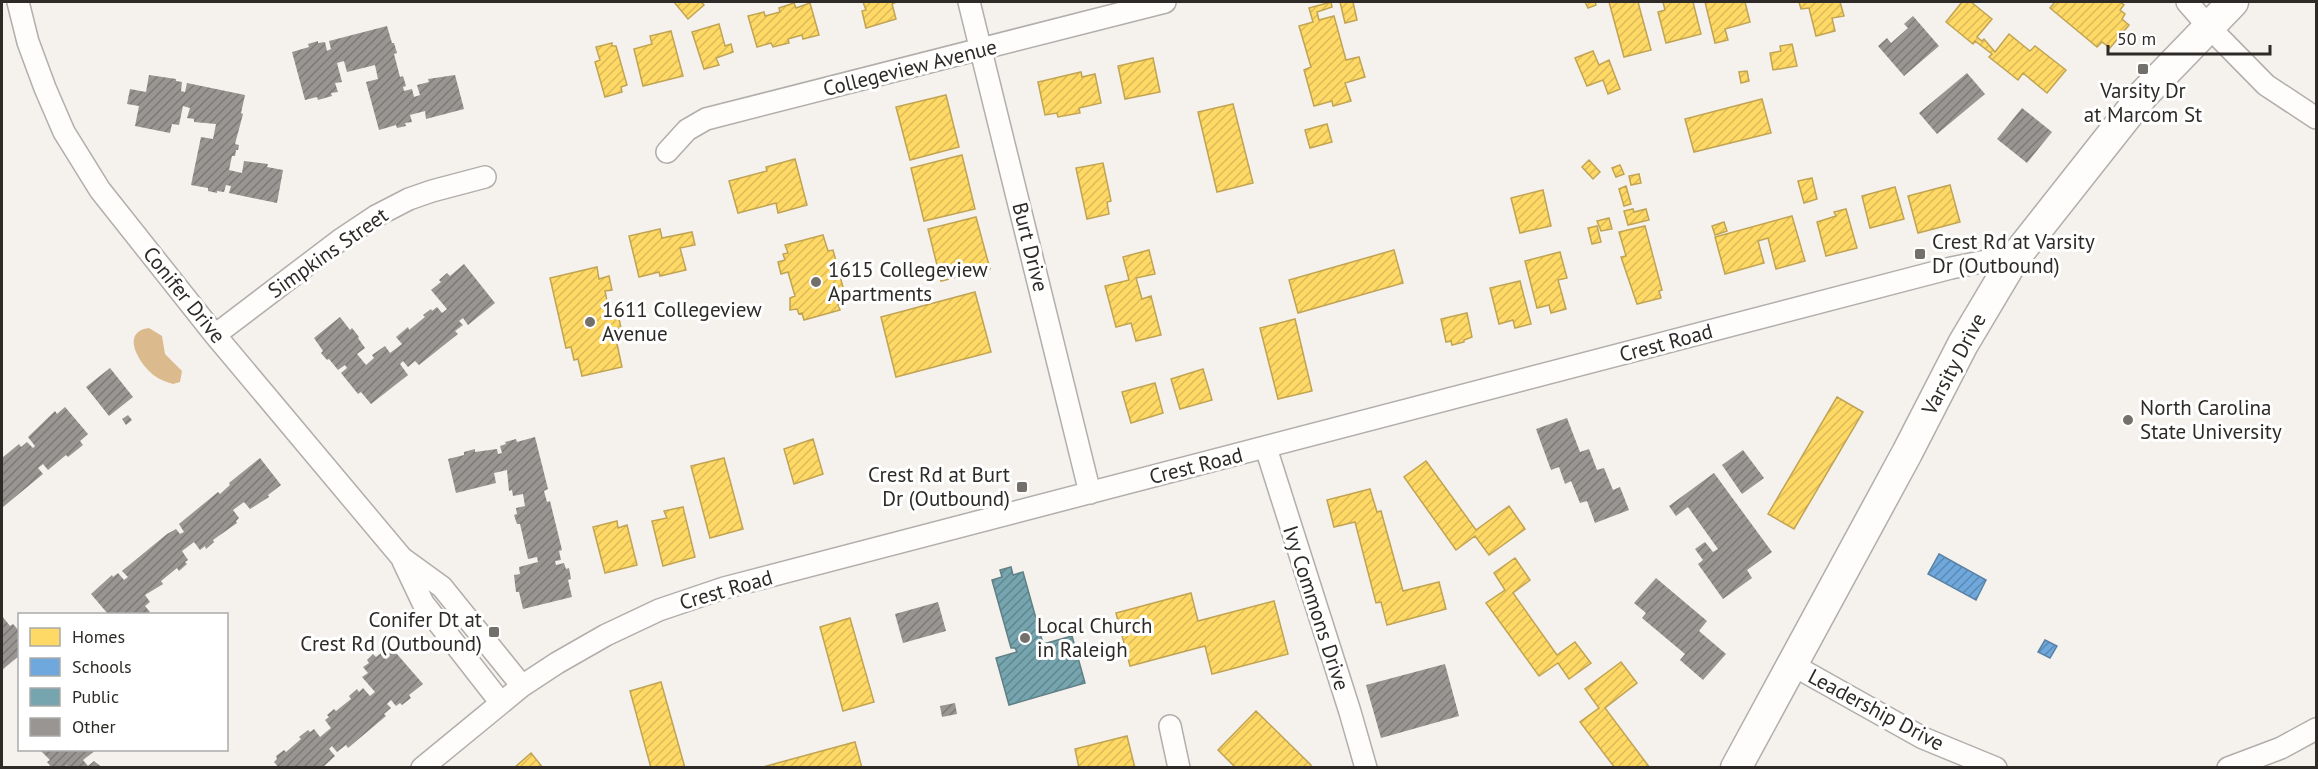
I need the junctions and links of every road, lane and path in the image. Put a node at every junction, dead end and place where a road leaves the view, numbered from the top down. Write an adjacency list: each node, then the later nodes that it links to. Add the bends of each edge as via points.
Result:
1 (18, 2): 12 (street, Conifer Drive, via 45,88 81,162)
2 (969, 2): 7 (street, Burt Drive)
3 (1165, 2): 7 (street, Collegeview Avenue)
4 (2187, 2): 6 (street)
5 (2233, 2): 6 (street, Varsity Drive)
6 (2208, 26): 8 (street, via 2266,85); 11 (street, Varsity Drive, via 2144,94)
7 (981, 50): 9 (street, Collegeview Avenue, via 706,119 687,130); 14 (street, Burt Drive)
8 (2316, 118)
9 (667, 152)
10 (484, 177): 12 (street, Simpkins Street, via 409,199 376,216)
11 (2013, 260): 13 (street, Crest Road, via 1951,268); 16 (street, Varsity Drive, via 1963,344)
12 (215, 335): 15 (street, Conifer Drive)
13 (1266, 448): 14 (street, Crest Road); 23 (street, Ivy Commons Drive)
14 (1090, 493): 17 (street, Crest Road, via 724,588 659,610 606,634)
15 (402, 558): 17 (street, Conifer Drive, via 442,587); 18 (street, Conifer Drive, via 423,603)
16 (1791, 664): 24 (street, Varsity Drive); 25 (street, Leadership Drive, via 1923,738)
17 (522, 686): 18 (street, Crest Road)
18 (501, 703): 21 (street, Crest Road)
19 (1170, 726): 22 (street)
20 (2316, 729): 26 (street, via 2281,748)
21 (422, 768)
22 (1179, 768)
23 (1366, 768)
24 (1736, 768)
25 (1996, 768)
26 (2228, 768)

